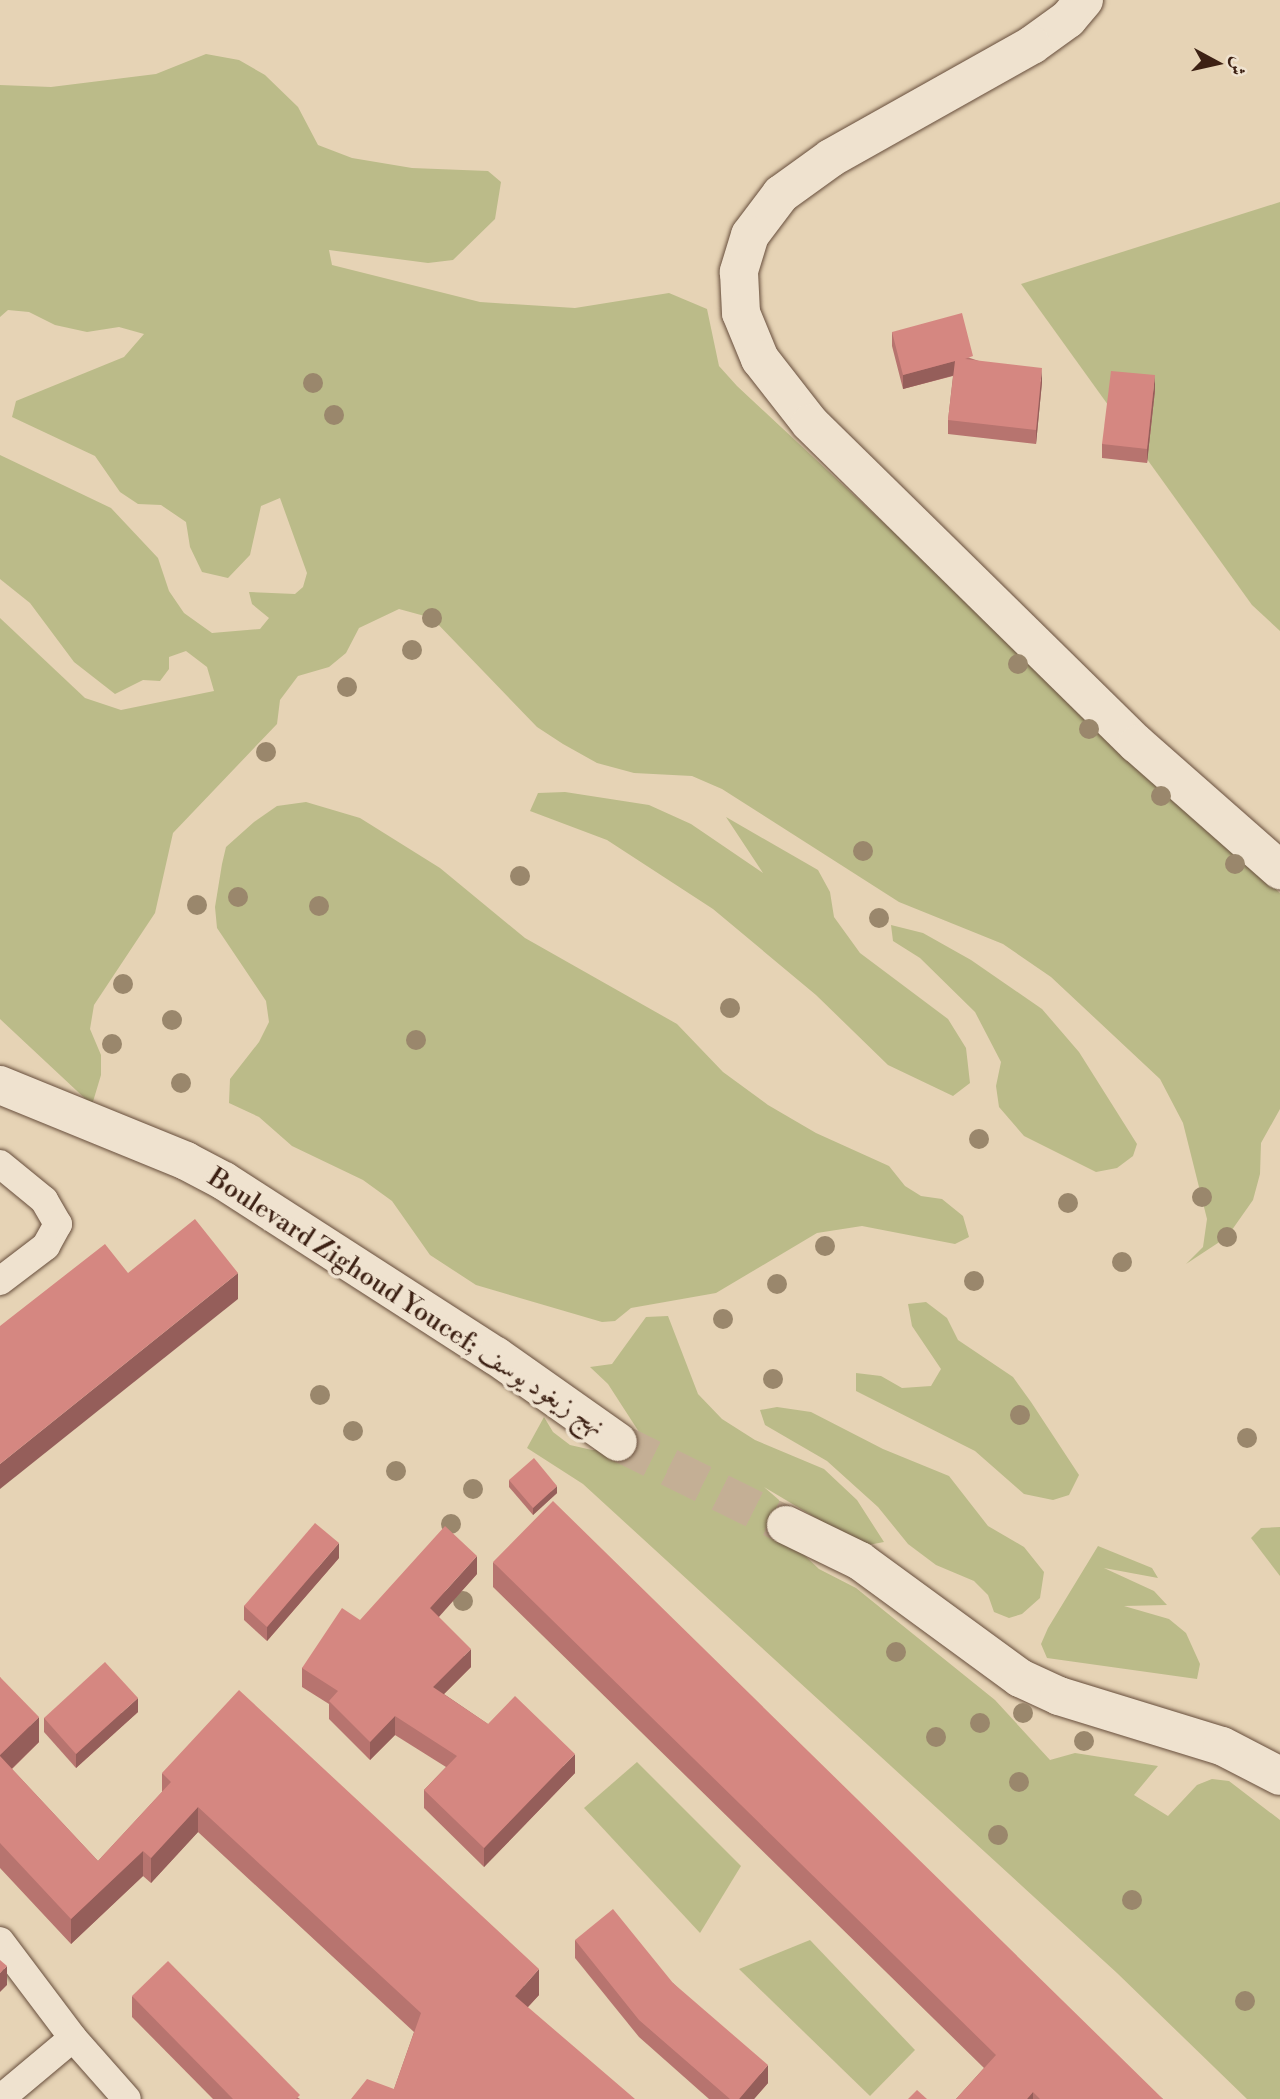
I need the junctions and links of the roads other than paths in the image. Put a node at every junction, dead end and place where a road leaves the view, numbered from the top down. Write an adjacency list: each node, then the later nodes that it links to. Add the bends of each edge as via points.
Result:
1 (1084, 0): 2 (street, via 1068,19 1032,45 831,158 781,194 750,235 739,272 741,313 760,359 810,423 1137,744)
2 (1280, 870)
3 (0, 1085): 6 (street, Boulevard Zighoud Youcef; نهج زيغود يوسف, via 224,1181 496,1356)
4 (0, 1164): 5 (street, via 44,1200 58,1224 46,1246)
5 (0, 1281)
6 (618, 1442)
7 (786, 1525): 8 (street, via 860,1561 1020,1678 1059,1696 1222,1746)
8 (1280, 1776)
9 (0, 1941): 10 (street)
10 (73, 2038): 11 (street); 12 (street)
11 (0, 2099)
12 (127, 2099)

